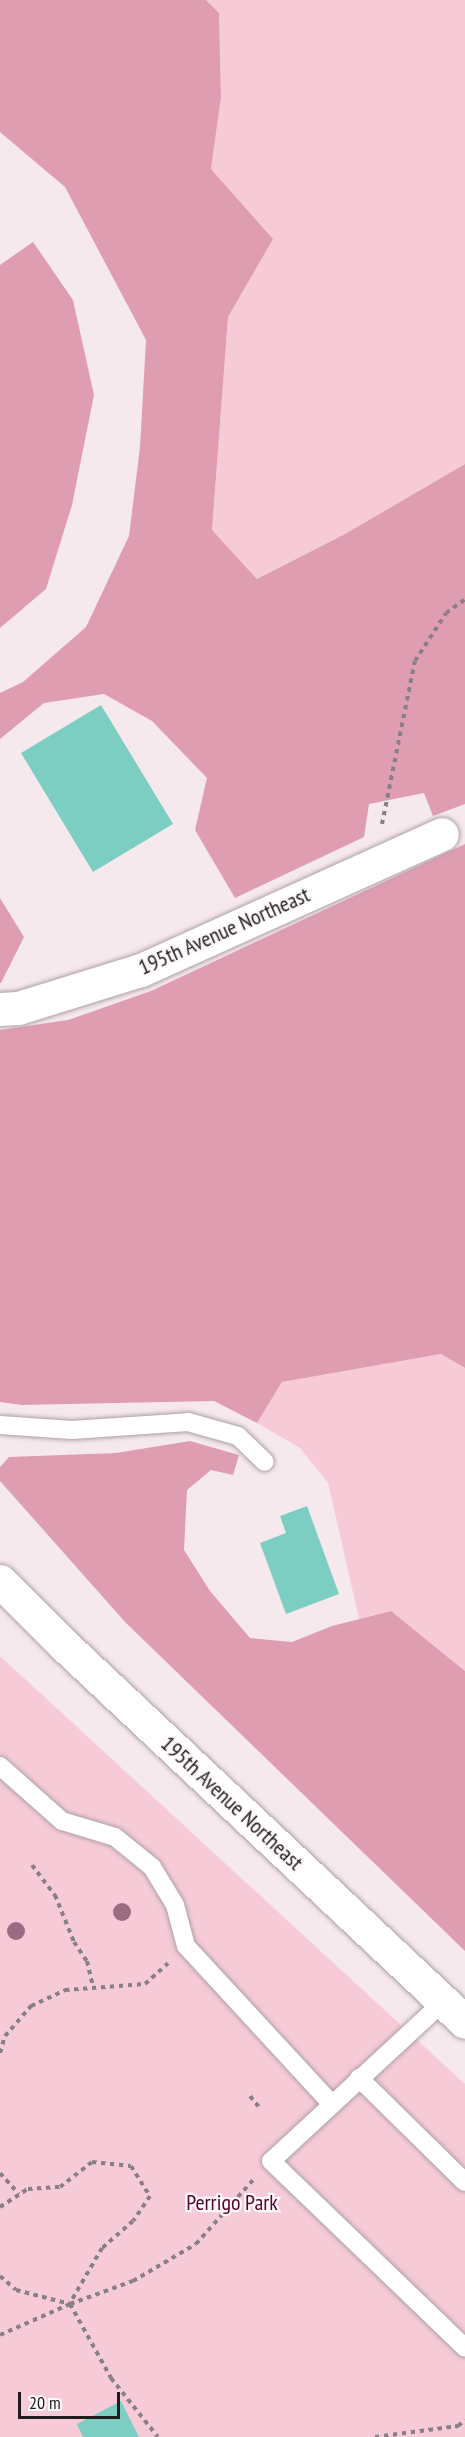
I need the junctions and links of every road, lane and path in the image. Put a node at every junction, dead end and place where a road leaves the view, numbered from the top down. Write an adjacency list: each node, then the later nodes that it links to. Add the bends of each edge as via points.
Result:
1 (465, 598): 3 (path, via 446,613 415,661)
2 (442, 834): 3 (street, 195th Avenue Northeast)
3 (374, 863): 4 (street, 195th Avenue Northeast, via 141,970)
4 (0, 1010)
5 (0, 1425): 6 (lane, via 72,1430 188,1422 238,1436)
6 (266, 1462)
7 (0, 1581): 12 (street, 195th Avenue Northeast)
8 (0, 1766): 10 (lane, via 62,1821 115,1837 152,1867 175,1905)
9 (32, 1865): 11 (path, via 56,1895 74,1942 87,1961)
10 (186, 1947): 11 (path, via 145,1984); 16 (lane)
11 (93, 1987): 13 (path, via 65,1990 31,2006 5,2036)
12 (454, 2012): 14 (lane)
13 (0, 2053)
14 (359, 2078): 16 (lane); 20 (lane)
15 (250, 2096): 17 (path)
16 (331, 2103): 18 (lane)
17 (259, 2107)
18 (271, 2160): 24 (path, via 196,2244 133,2281); 26 (lane)
19 (0, 2173): 21 (path)
20 (465, 2182)
21 (19, 2194): 22 (path); 24 (path, via 28,2189 60,2187 92,2162 130,2166 150,2196 133,2221 102,2248)
22 (0, 2207)
23 (0, 2276): 24 (path, via 16,2290)
24 (70, 2304): 25 (path); 28 (path, via 111,2378)
25 (0, 2335)
26 (465, 2348)
27 (465, 2420): 29 (path, via 459,2426)
28 (158, 2437)
29 (375, 2437)

